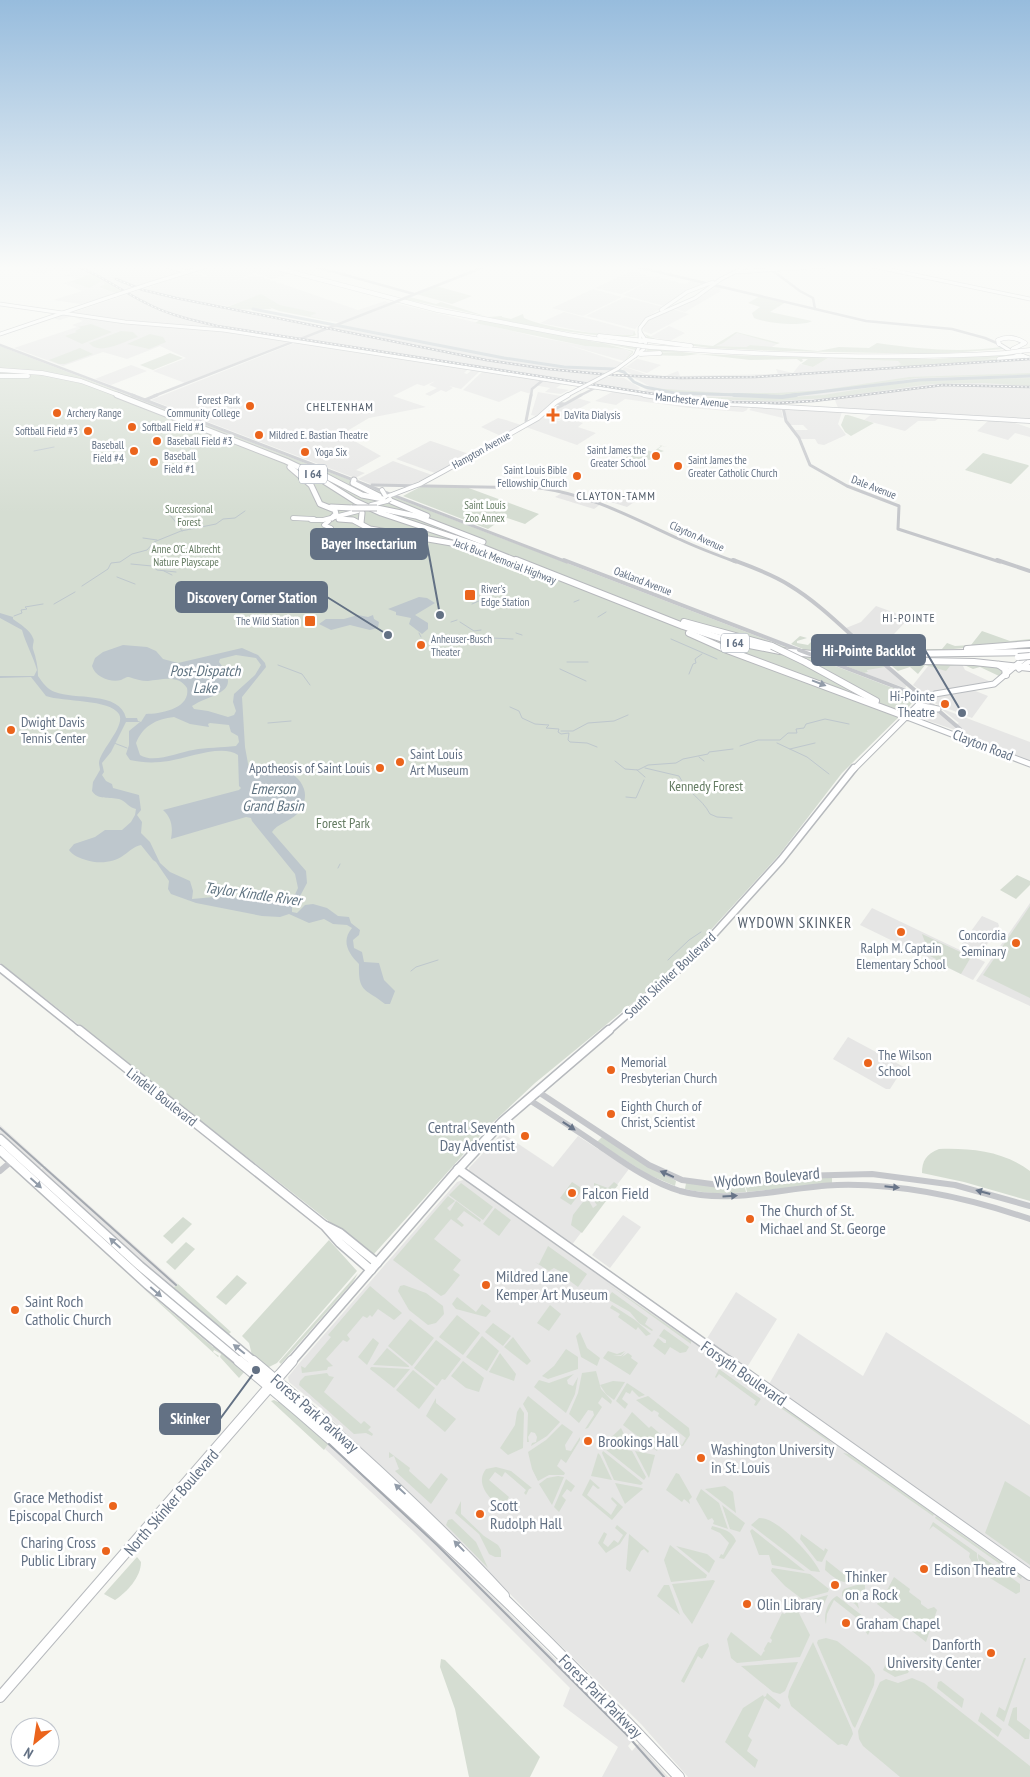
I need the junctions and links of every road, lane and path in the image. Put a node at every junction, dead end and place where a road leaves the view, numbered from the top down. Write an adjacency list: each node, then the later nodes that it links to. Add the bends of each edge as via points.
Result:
1 (10, 348): 24 (street)
2 (278, 348): 24 (street)
3 (349, 348): 22 (main road, Manchester Avenue)
4 (625, 348): 12 (highway)
5 (639, 348): 12 (main road)
6 (650, 348): 12 (highway); 13 (highway)
7 (707, 348): 13 (highway)
8 (1007, 348): 15 (main road)
9 (1017, 348): 11 (highway)
10 (1030, 348): 11 (highway); 14 (highway, bridge)
11 (1014, 349): 14 (highway, bridge)
12 (639, 352): 25 (main road, Hampton Avenue, bridge, via 623,365)
13 (737, 352): 14 (highway, via 935,355); 16 (highway)
14 (1004, 352): 16 (highway, via 962,357)
15 (1023, 356): 16 (highway, via 966,360); 17 (main road)
16 (905, 357)
17 (1030, 358)
18 (0, 366): 21 (highway, via 40,370)
19 (0, 371): 21 (highway, Jack Buck Memorial Highway / I 64)
20 (0, 376): 21 (highway)
21 (66, 379): 31 (highway, Jack Buck Memorial Highway / I 64, via 86,383); 32 (highway, Jack Buck Memorial Highway / I 64)
22 (543, 380): 23 (main road, Manchester Avenue); 30 (street, via 532,389 526,420)
23 (595, 388): 26 (street, Hampton Avenue); 27 (main road, Manchester Avenue, via 687,401)
24 (145, 400): 33 (street)
25 (554, 403): 26 (street); 28 (main road, Hampton Avenue)
26 (563, 405): 28 (street, Hampton Avenue)
27 (783, 408): 29 (main road, Manchester Avenue); 51 (street, Dale Avenue, via 786,421 800,438 809,464 842,484 899,506 898,529)
28 (544, 414): 30 (main road, Hampton Avenue)
29 (1030, 421)
30 (529, 423): 35 (main road, Hampton Avenue)
31 (267, 453): 37 (highway, via 322,474); 50 (highway, Jack Buck Memorial Highway / I 64, via 306,471 375,511)
32 (290, 467): 39 (highway, via 311,485); 49 (highway, Jack Buck Memorial Highway / I 64, via 367,512)
33 (354, 480): 34 (street); 38 (highway, via 357,486)
34 (369, 486): 35 (street, Clayton Avenue); 36 (street)
35 (416, 486): 38 (main road, Hampton Avenue); 63 (street, Clayton Avenue, bridge, via 545,488 606,503 693,545 781,580 801,593)
36 (382, 490): 38 (main road)
37 (362, 495): 38 (highway); 40 (highway, via 366,498)
38 (388, 498): 40 (main road, Hampton Avenue); 41 (highway, via 387,506); 48 (highway); 64 (street, Oakland Avenue, bridge)
39 (321, 505): 40 (highway); 43 (highway, via 335,510 336,514)
40 (362, 508): 41 (highway, bridge); 43 (main road); 44 (main road); 46 (highway)
41 (399, 512): 48 (highway)
42 (293, 518): 43 (main road)
43 (331, 519): 44 (main road); 45 (main road); 47 (main road, via 324,525)
44 (339, 519): 46 (highway)
45 (312, 522)
46 (361, 523): 49 (highway, via 370,529)
47 (331, 528)
48 (453, 530): 50 (highway)
49 (470, 546): 53 (highway, Jack Buck Memorial Highway / I 64)
50 (513, 559): 52 (highway, Jack Buck Memorial Highway / I 64)
51 (1030, 571)
52 (632, 606): 55 (highway, Jack Buck Memorial Highway / I 64, via 710,636 770,650 823,655); 68 (highway, bridge, via 772,646)
53 (689, 633): 57 (highway, Jack Buck Memorial Highway / I 64, via 778,655); 68 (highway, one-way to 68)
54 (1030, 644): 55 (highway)
55 (927, 654): 58 (highway, Jack Buck Memorial Highway / I 64)
56 (1030, 654): 58 (highway, Jack Buck Memorial Highway / I 64, bridge)
57 (868, 659): 58 (highway, Jack Buck Memorial Highway / I 64); 60 (highway)
58 (1019, 661): 59 (main road); 60 (highway); 61 (highway); 62 (main road); 62 (main road)
59 (1030, 661)
60 (997, 664): 62 (highway, via 1005,668)
61 (1030, 668)
62 (1006, 675): 65 (main road, via 991,685)
63 (910, 685): 64 (street); 65 (street, Clayton Avenue)
64 (905, 691): 65 (street, Oakland Avenue)
65 (925, 698): 66 (main road, South Skinker Boulevard); 67 (street, Clayton Avenue)
66 (918, 705): 67 (main road); 68 (main road, South Skinker Boulevard)
67 (938, 709): 69 (street, Clayton Avenue, via 960,729)
68 (907, 717): 69 (main road, Clayton Road); 72 (main road, South Skinker Boulevard, via 857,765 781,860 685,965)
69 (960, 736): 70 (main road, Clayton Road)
70 (1030, 764)
71 (0, 968): 81 (main road, Lindell Boulevard)
72 (536, 1091): 73 (main road, South Skinker Boulevard); 79 (street, Wydown Boulevard, one-way to 72, via 955,1185 872,1174 798,1176 719,1185 682,1180 650,1165)
73 (528, 1099): 77 (main road, South Skinker Boulevard); 80 (street, Wydown Boulevard, one-way to 80, via 643,1174 679,1191 717,1197 805,1187 894,1187 937,1193)
74 (0, 1139): 76 (main road, Forest Park Parkway)
75 (0, 1150): 76 (main road, Forest Park Parkway)
76 (15, 1158): 78 (street); 84 (main road, Forest Park Parkway, via 148,1285)
77 (458, 1169): 82 (main road, North Skinker Boulevard); 85 (main road, Forsyth Boulevard)
78 (0, 1171)
79 (1030, 1206)
80 (1030, 1219)
81 (325, 1226): 82 (main road, Lindell Boulevard, via 340,1233); 83 (main road, Lindell Boulevard)
82 (377, 1263): 83 (main road, North Skinker Boulevard)
83 (371, 1270): 84 (main road, North Skinker Boulevard)
84 (274, 1383): 86 (main road, North Skinker Boulevard); 87 (main road, Forest Park Parkway, via 526,1621 629,1722)
85 (1030, 1576)
86 (0, 1697)
87 (677, 1775)

